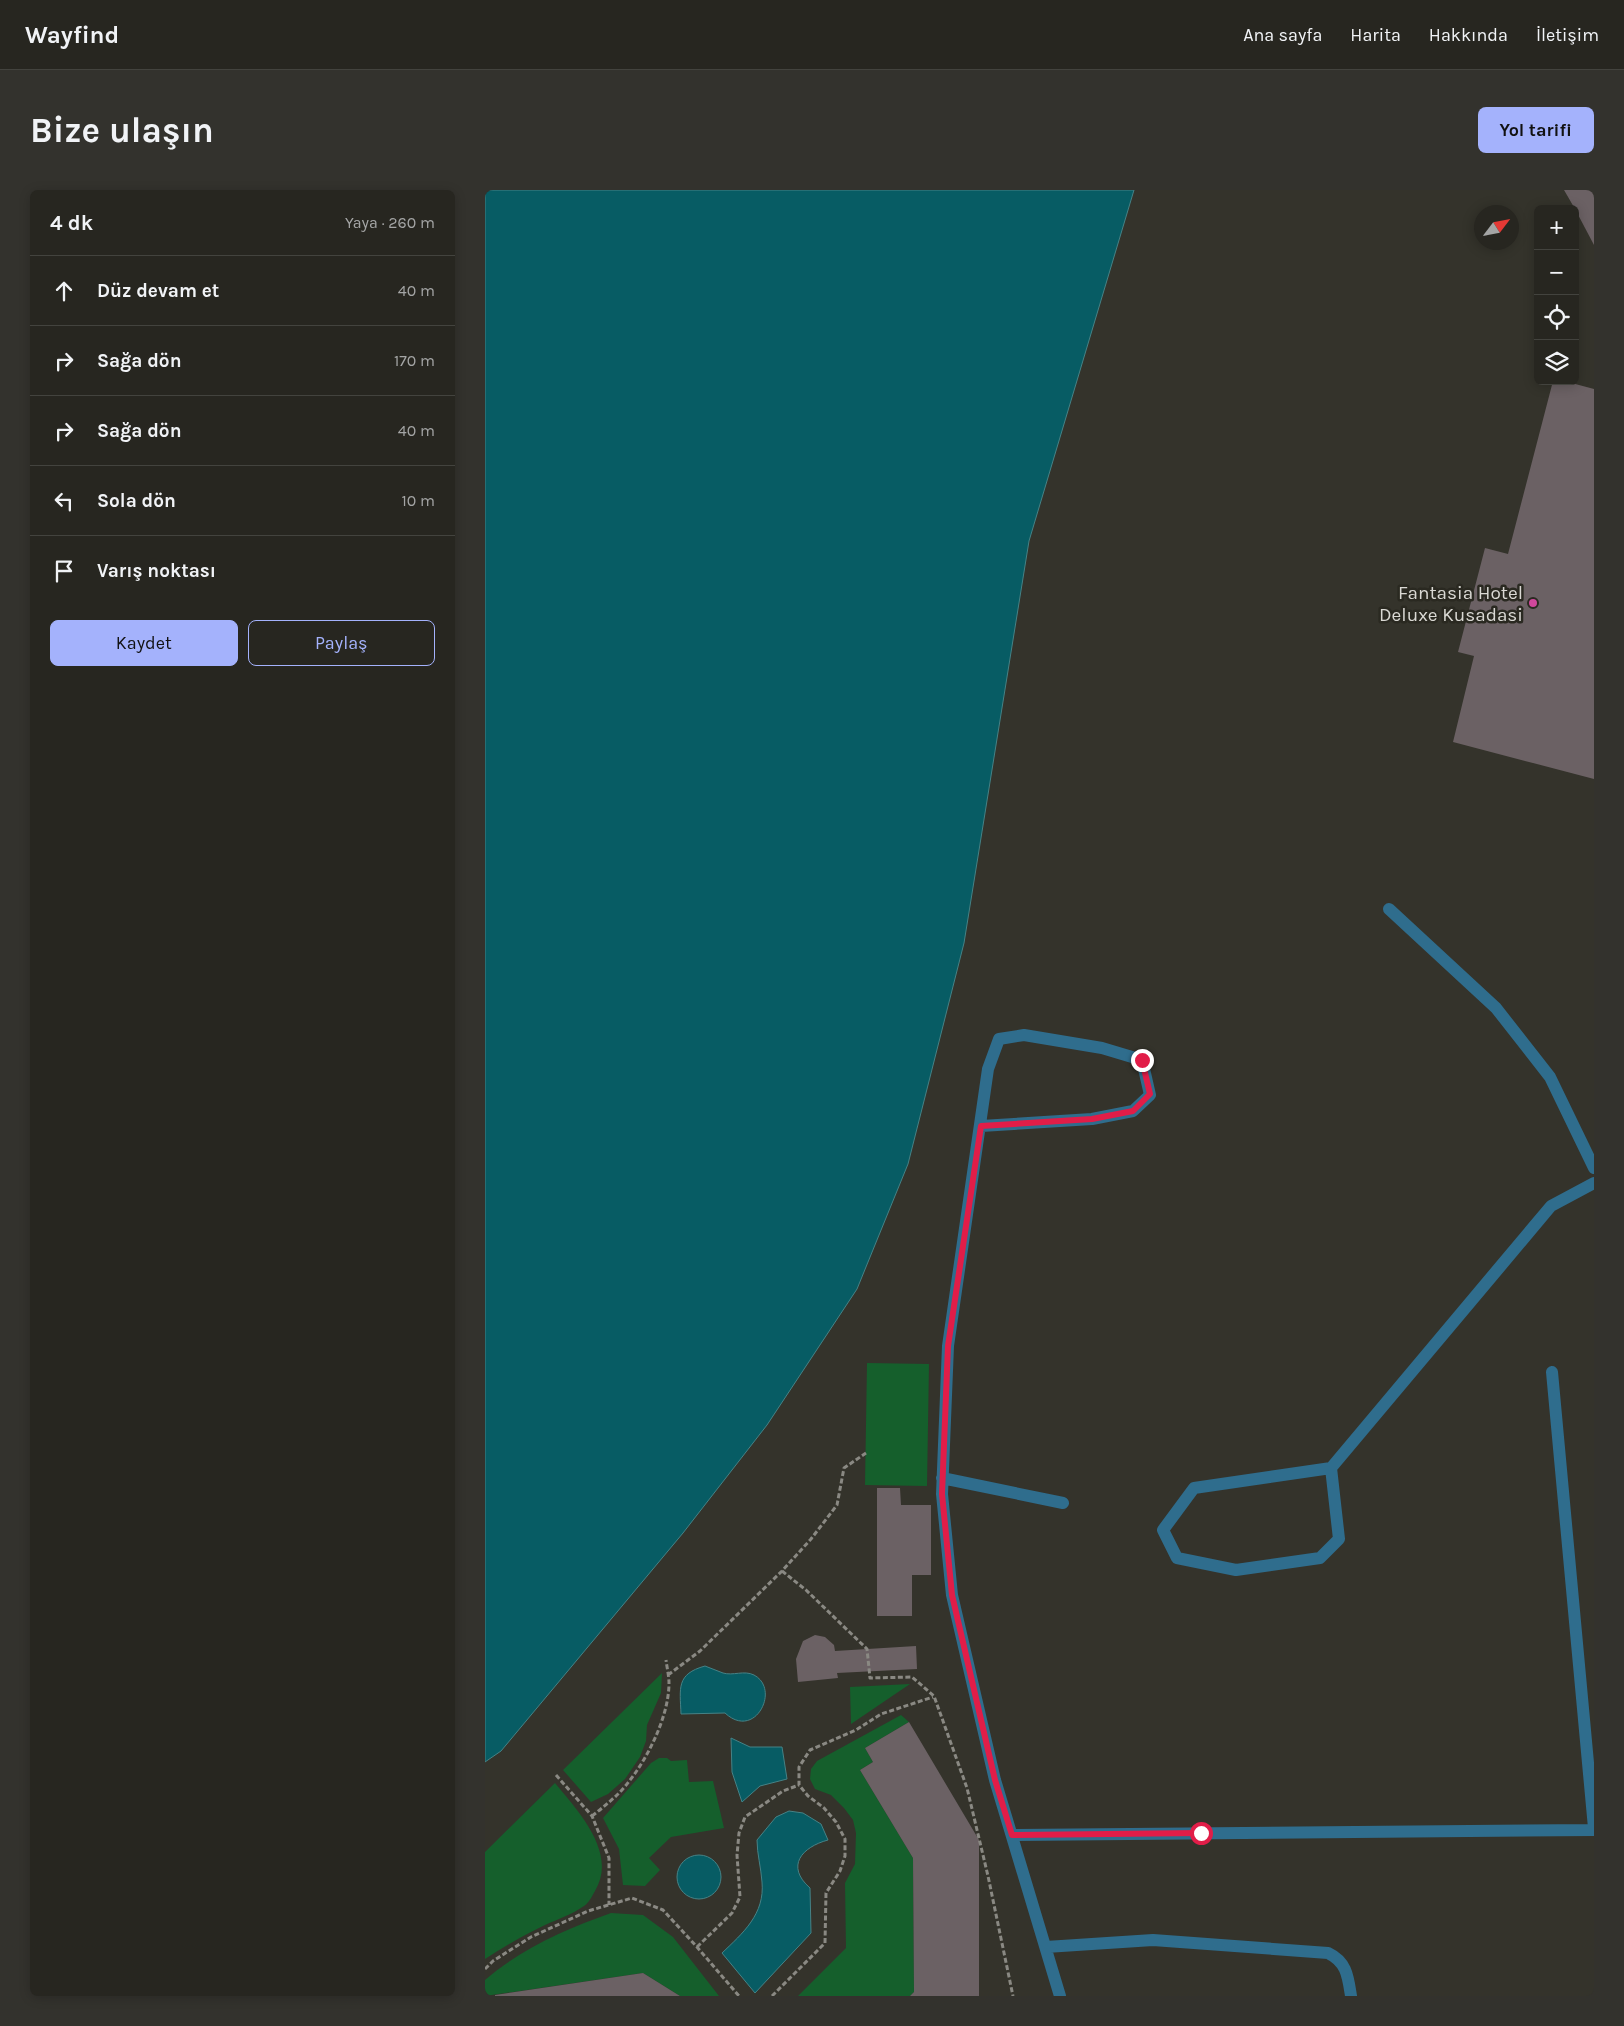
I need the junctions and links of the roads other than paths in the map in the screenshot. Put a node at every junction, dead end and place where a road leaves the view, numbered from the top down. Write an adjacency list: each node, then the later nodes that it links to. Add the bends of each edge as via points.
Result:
1 (1389, 908): 3 (street, via 1496,1008 1550,1077)
2 (981, 1126): 2 (street, via 1092,1119 1133,1111 1150,1094 1142,1060 1102,1048 1024,1035 999,1038 988,1069); 7 (street, via 948,1346)
3 (1594, 1168)
4 (1594, 1183): 6 (street, via 1551,1206)
5 (1552, 1372): 9 (street)
6 (1331, 1468): 6 (street, via 1194,1488 1163,1530 1177,1558 1235,1570 1320,1558 1339,1539)
7 (943, 1478): 8 (street); 10 (street, via 952,1595 995,1780)
8 (1063, 1503)
9 (1594, 1829): 10 (street)
10 (1012, 1835): 11 (street)
11 (1047, 1947): 12 (street); 13 (street, via 1153,1940 1328,1953 1345,1967)
12 (1060, 1996)
13 (1351, 1996)

